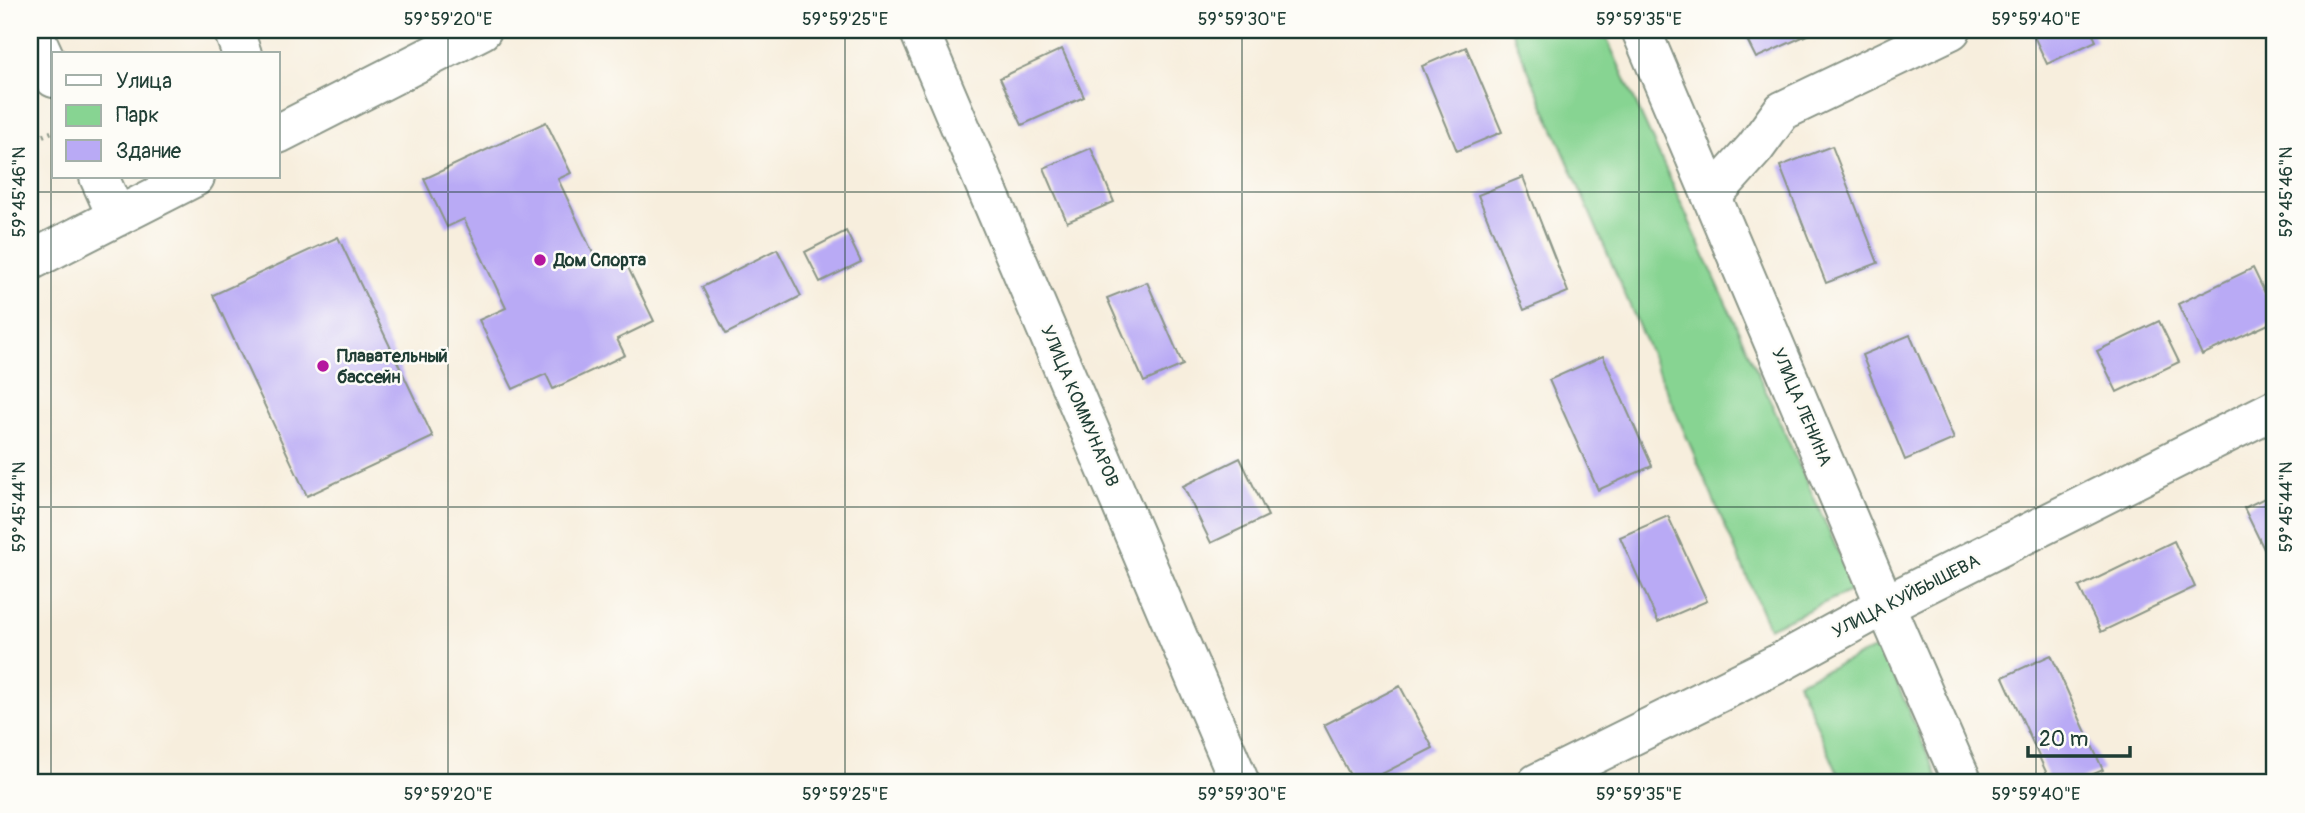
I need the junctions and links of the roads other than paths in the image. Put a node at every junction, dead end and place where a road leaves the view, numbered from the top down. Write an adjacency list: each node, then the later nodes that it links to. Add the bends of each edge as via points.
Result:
1 (32, 30): 8 (street)
2 (233, 30): 7 (street)
3 (482, 30): 9 (street)
4 (919, 30): 17 (street, УЛИЦА КОММУНАРОВ)
5 (1642, 30): 12 (street, УЛИЦА ЛЕНИНА)
6 (1951, 30): 12 (street, via 1782,111)
7 (241, 52)
8 (52, 74)
9 (280, 132)
10 (99, 178): 13 (street)
11 (193, 178): 13 (street)
12 (1712, 195): 16 (street, УЛИЦА ЛЕНИНА)
13 (117, 216): 14 (street)
14 (30, 261)
15 (2275, 409): 16 (street, УЛИЦА КУЙБЫШЕВА)
16 (1885, 605): 18 (street, УЛИЦА КУЙБЫШЕВА); 19 (street, УЛИЦА ЛЕНИНА)
17 (1240, 783)
18 (1537, 783)
19 (1964, 783)

